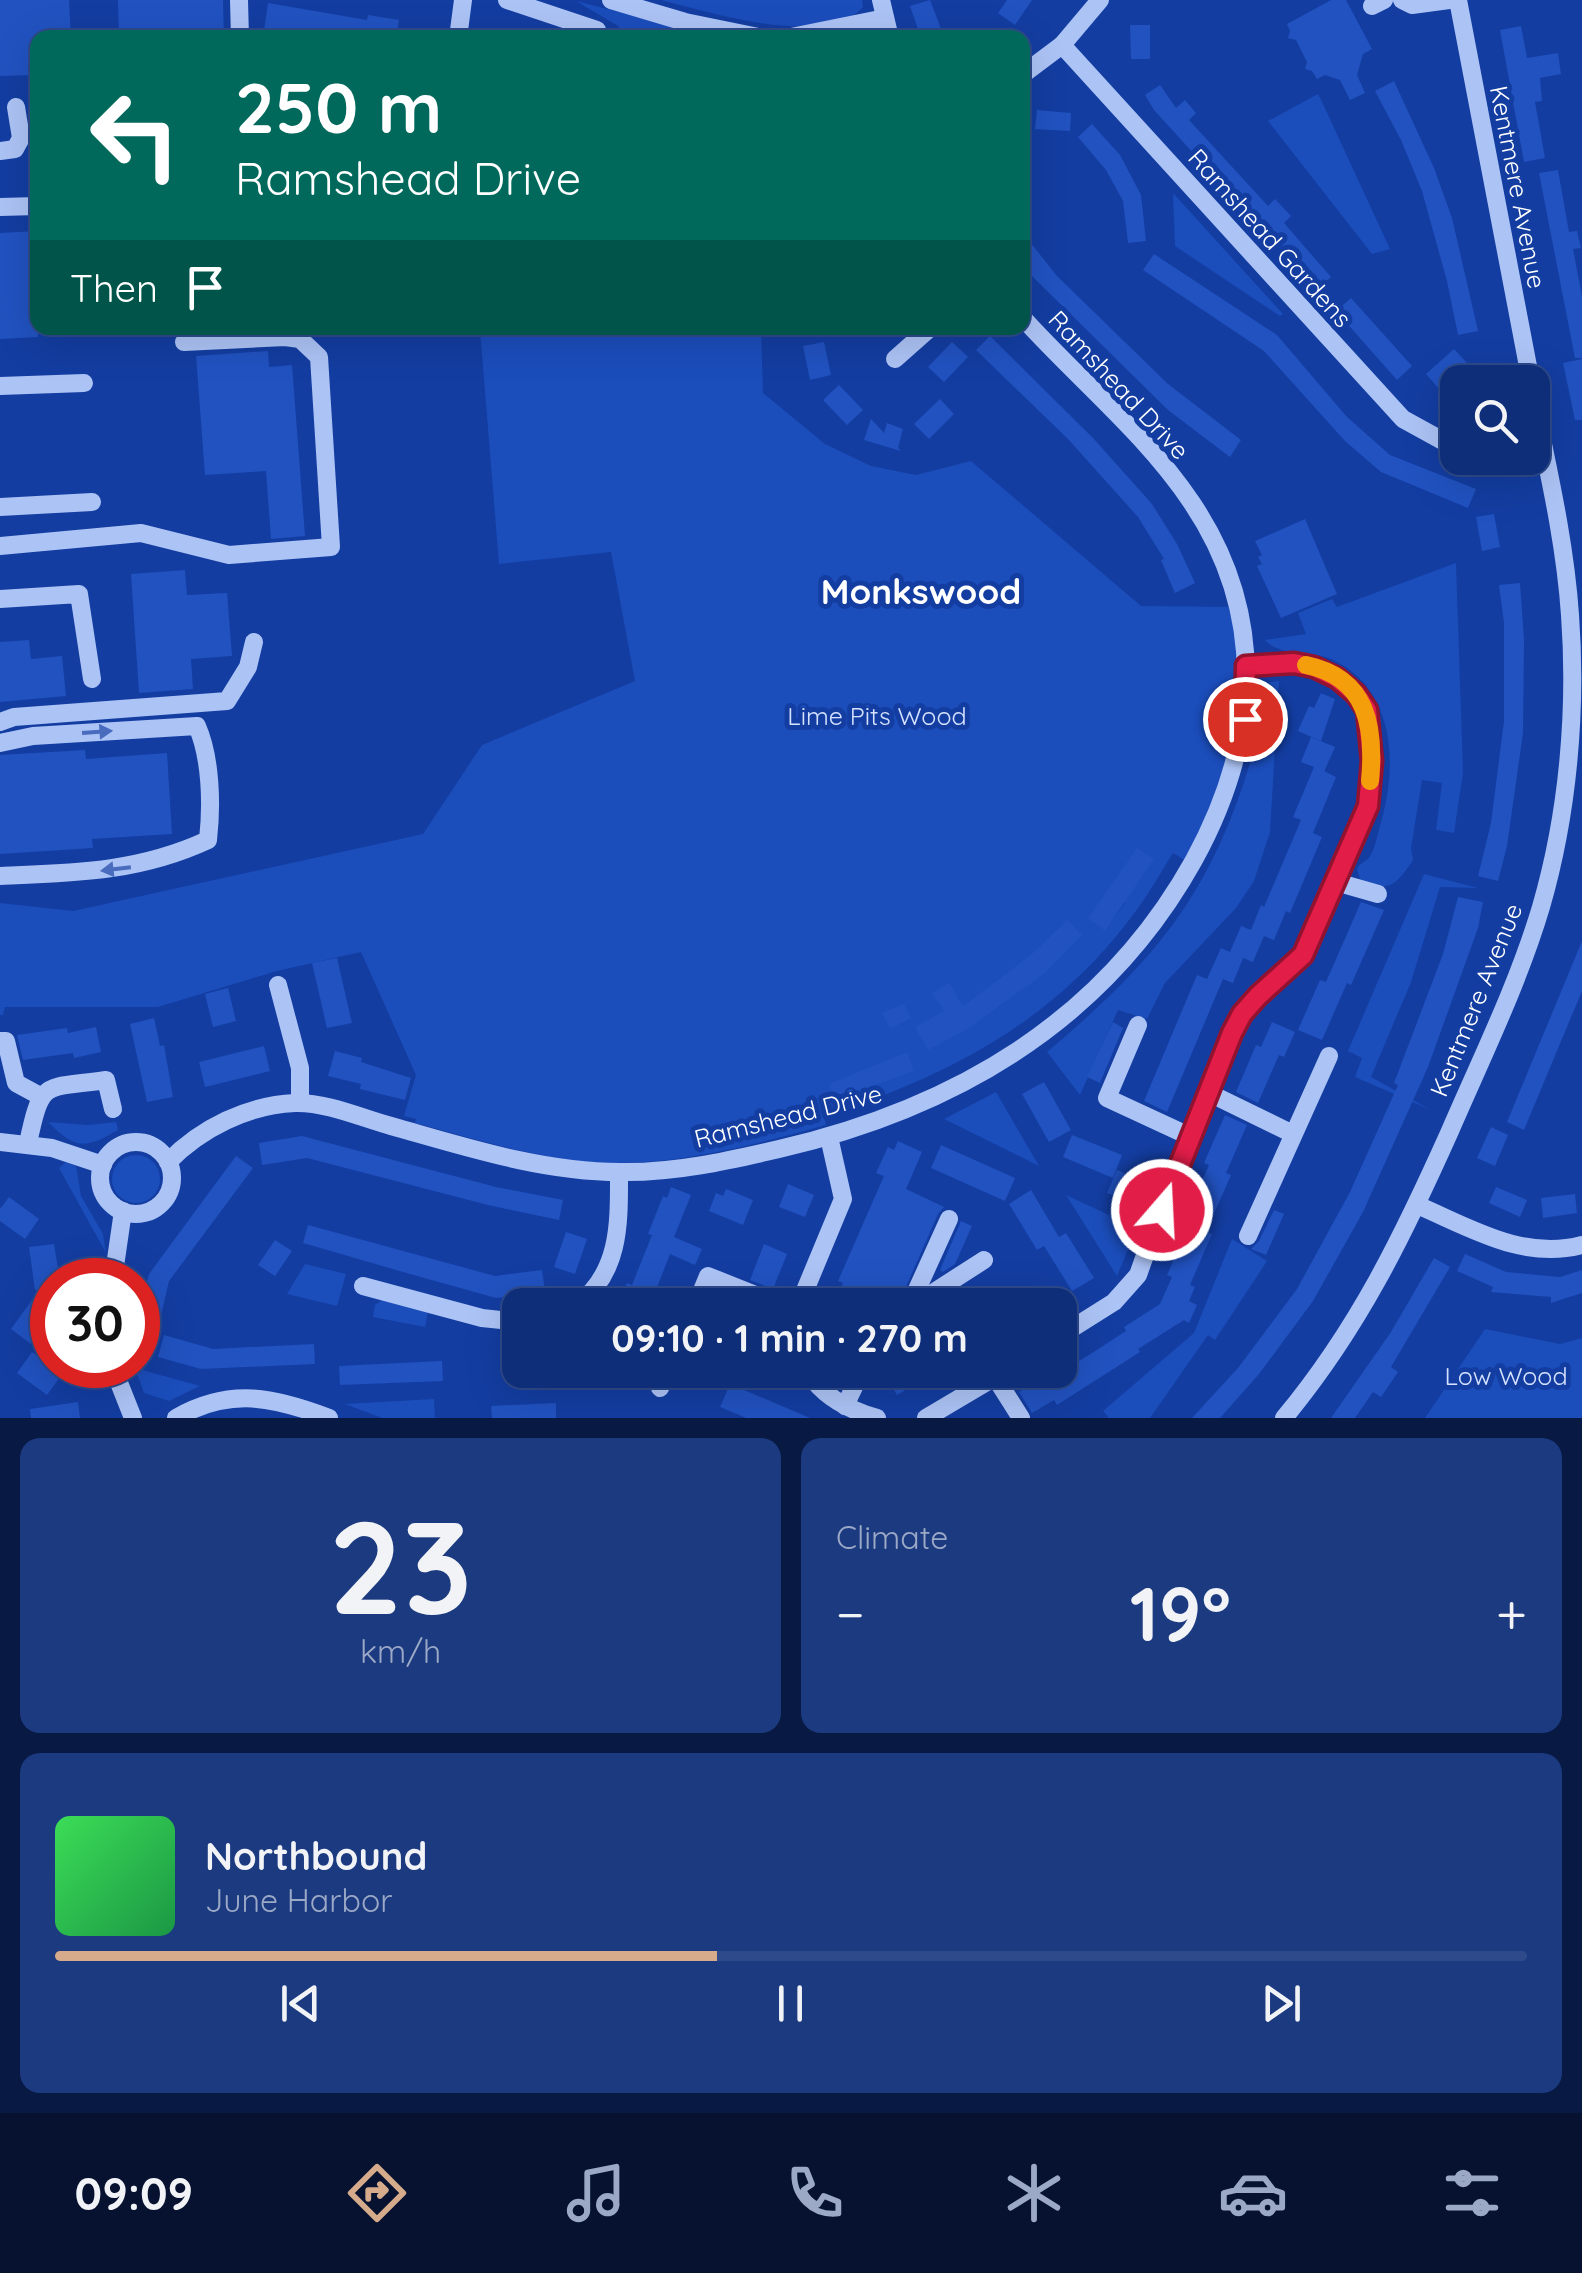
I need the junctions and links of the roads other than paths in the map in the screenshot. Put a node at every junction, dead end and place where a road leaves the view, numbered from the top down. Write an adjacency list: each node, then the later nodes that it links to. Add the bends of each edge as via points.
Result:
1 (239, 0): 10 (street)
2 (462, 0): 11 (street)
3 (507, 0): 12 (street)
4 (611, 0): 13 (street)
5 (1100, 0): 15 (street)
6 (1402, 0): 7 (street)
7 (1449, 0)
8 (1458, 0): 25 (street, Kentmere Avenue)
9 (883, 9): 14 (street)
10 (240, 30)
11 (459, 30)
12 (597, 30)
13 (724, 30)
14 (813, 30)
15 (1062, 44): 16 (street); 28 (street, Ramshead Gardens, via 1403,419)
16 (1030, 68)
17 (16, 107): 18 (street, via 22,138 16,149)
18 (0, 152)
19 (30, 206): 20 (street)
20 (0, 207)
21 (1030, 325): 36 (street, Ramshead Drive, via 1192,504 1220,552 1240,607)
22 (922, 335): 24 (street)
23 (184, 342): 32 (street, via 286,337 300,339 319,357 331,548 229,555 140,532)
24 (895, 359)
25 (1528, 365)
26 (84, 383): 27 (street)
27 (0, 386)
28 (1440, 439)
29 (1549, 475): 33 (street, Kentmere Avenue)
30 (92, 502): 31 (street)
31 (0, 507)
32 (0, 546)
33 (1572, 551): 40 (street, Kentmere Avenue)
34 (0, 599): 37 (street, via 79,594)
35 (254, 642): 38 (street, via 227,702)
36 (1246, 666): 42 (street, via 1314,667 1337,678 1367,710 1368,806); 54 (street, Ramshead Drive, via 1245,719 1212,824 1168,901 1112,970 1010,1058 906,1111)
37 (92, 679)
38 (0, 722)
39 (0, 743): 41 (street, one-way to 41, via 198,726 208,840 134,866)
40 (1576, 747): 60 (street, Kentmere Avenue, via 1528,946)
41 (0, 876)
42 (1336, 882): 43 (street); 48 (street, via 1303,955 1242,1014)
43 (1378, 894)
44 (278, 985): 50 (street, via 300,1068)
45 (1138, 1025): 53 (street, via 1107,1098)
46 (0, 1042): 49 (street, via 6,1042 16,1083)
47 (1329, 1056): 52 (street)
48 (1207, 1092): 52 (street); 53 (street)
49 (40, 1096): 51 (street, via 50,1088 106,1080); 56 (street)
50 (300, 1102): 57 (street, Ramshead Drive, via 230,1118); 59 (street, Ramshead Drive, via 490,1154)
51 (113, 1110)
52 (1293, 1134): 63 (street)
53 (1189, 1136): 75 (street, via 1138,1275 1114,1302)
54 (829, 1137): 59 (street, Ramshead Drive, via 711,1164); 71 (street, via 843,1199)
55 (0, 1142): 56 (street)
56 (28, 1144): 58 (street)
57 (168, 1162): 58 (street, via 153,1147 133,1142); 61 (street, via 172,1182 164,1202 146,1213)
58 (103, 1164): 61 (street, via 104,1196)
59 (618, 1172): 68 (street, via 614,1252)
60 (1416, 1205): 64 (street, via 1513,1245); 88 (street, Kentmere Avenue, via 1367,1303)
61 (122, 1212): 65 (street)
62 (949, 1219): 72 (street)
63 (1248, 1236)
64 (1582, 1245)
65 (116, 1258)
66 (984, 1260): 73 (street)
67 (363, 1286): 74 (street)
68 (594, 1288)
69 (703, 1288): 70 (street, via 708,1276)
70 (738, 1288)
71 (806, 1288)
72 (919, 1288)
73 (939, 1288)
74 (502, 1320)
75 (1077, 1325)
76 (121, 1388): 82 (street)
77 (819, 1388): 81 (street)
78 (854, 1388): 81 (street)
79 (977, 1388): 86 (street)
80 (1007, 1388): 87 (street)
81 (845, 1406): 85 (street)
82 (133, 1418)
83 (176, 1418): 84 (street, via 255,1396)
84 (329, 1418)
85 (877, 1418)
86 (926, 1418)
87 (1021, 1418)
88 (1284, 1418)

